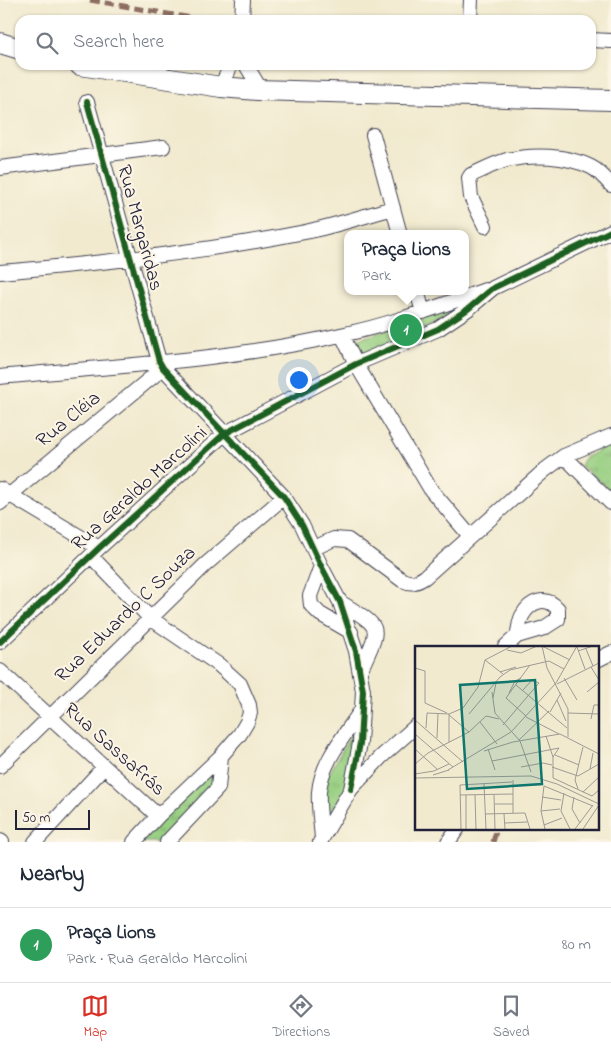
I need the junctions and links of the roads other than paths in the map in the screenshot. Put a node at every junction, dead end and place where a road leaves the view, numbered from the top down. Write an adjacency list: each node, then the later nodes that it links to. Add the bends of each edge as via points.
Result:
1 (243, 0): 3 (street)
2 (470, 0): 4 (street)
3 (242, 15)
4 (470, 15)
5 (596, 40): 6 (street)
6 (611, 40)
7 (0, 43): 8 (highway)
8 (15, 48)
9 (112, 70): 12 (highway)
10 (229, 70): 12 (street)
11 (249, 70): 13 (street)
12 (221, 87): 13 (highway)
13 (262, 90): 14 (highway)
14 (611, 100)
15 (87, 102): 18 (street, Rua Margaridas)
16 (373, 135): 21 (street)
17 (163, 147): 18 (street)
18 (102, 156): 19 (street); 25 (street, Rua Margaridas)
19 (0, 168)
20 (611, 185): 22 (street, via 592,167 570,161 526,156 505,161 469,178 471,197)
21 (393, 208): 23 (street); 25 (street, via 307,232)
22 (485, 226)
23 (399, 230)
24 (611, 231): 27 (street, Rua Geraldo Marcolini)
25 (130, 260): 26 (street); 32 (street, Rua Margaridas)
26 (0, 272)
27 (493, 288): 29 (street); 31 (street, Rua Geraldo Marcolini, via 468,310 438,329)
28 (418, 295): 29 (street)
29 (423, 312): 30 (street)
30 (342, 335): 31 (street); 32 (street)
31 (356, 364): 34 (street, Rua Geraldo Marcolini); 40 (street, via 431,490)
32 (161, 365): 33 (street); 34 (street); 37 (street, Rua Cléia)
33 (0, 377)
34 (224, 434): 38 (street); 42 (street, Rua Geraldo Marcolini)
35 (611, 436): 36 (street)
36 (564, 456): 39 (street); 40 (street)
37 (3, 495): 42 (street)
38 (282, 495): 41 (street); 45 (street, Rua Eduardo C Souza)
39 (611, 503)
40 (470, 536): 41 (street, via 414,583 396,576 348,540 334,539)
41 (314, 548): 43 (street)
42 (95, 552): 45 (street); 48 (street, Rua Geraldo Marcolini)
43 (321, 566): 44 (street); 46 (street, via 310,605)
44 (340, 602): 46 (street); 52 (street, via 367,618 376,630)
45 (150, 618): 55 (street, Rua Eduardo C Souza); 57 (street, via 219,665 240,684 250,713 240,734)
46 (351, 632): 52 (street)
47 (517, 636): 49 (street)
48 (0, 642)
49 (506, 646)
50 (611, 653): 51 (street)
51 (598, 660)
52 (360, 670): 54 (street)
53 (0, 672): 55 (street, Rua Sassafrás)
54 (363, 709): 60 (street); 63 (street, via 332,756 320,782)
55 (49, 718): 58 (street, Rua Eduardo C Souza); 59 (street, Rua Sassafrás)
56 (415, 727): 60 (street)
57 (221, 756): 61 (street); 66 (street, via 218,788)
58 (0, 766)
59 (104, 768): 61 (street, Rua Sassafrás); 64 (street)
60 (351, 789): 63 (street)
61 (158, 816): 65 (street)
62 (457, 830): 67 (street)
63 (321, 840)
64 (34, 842)
65 (134, 842)
66 (167, 842)
67 (448, 842)

